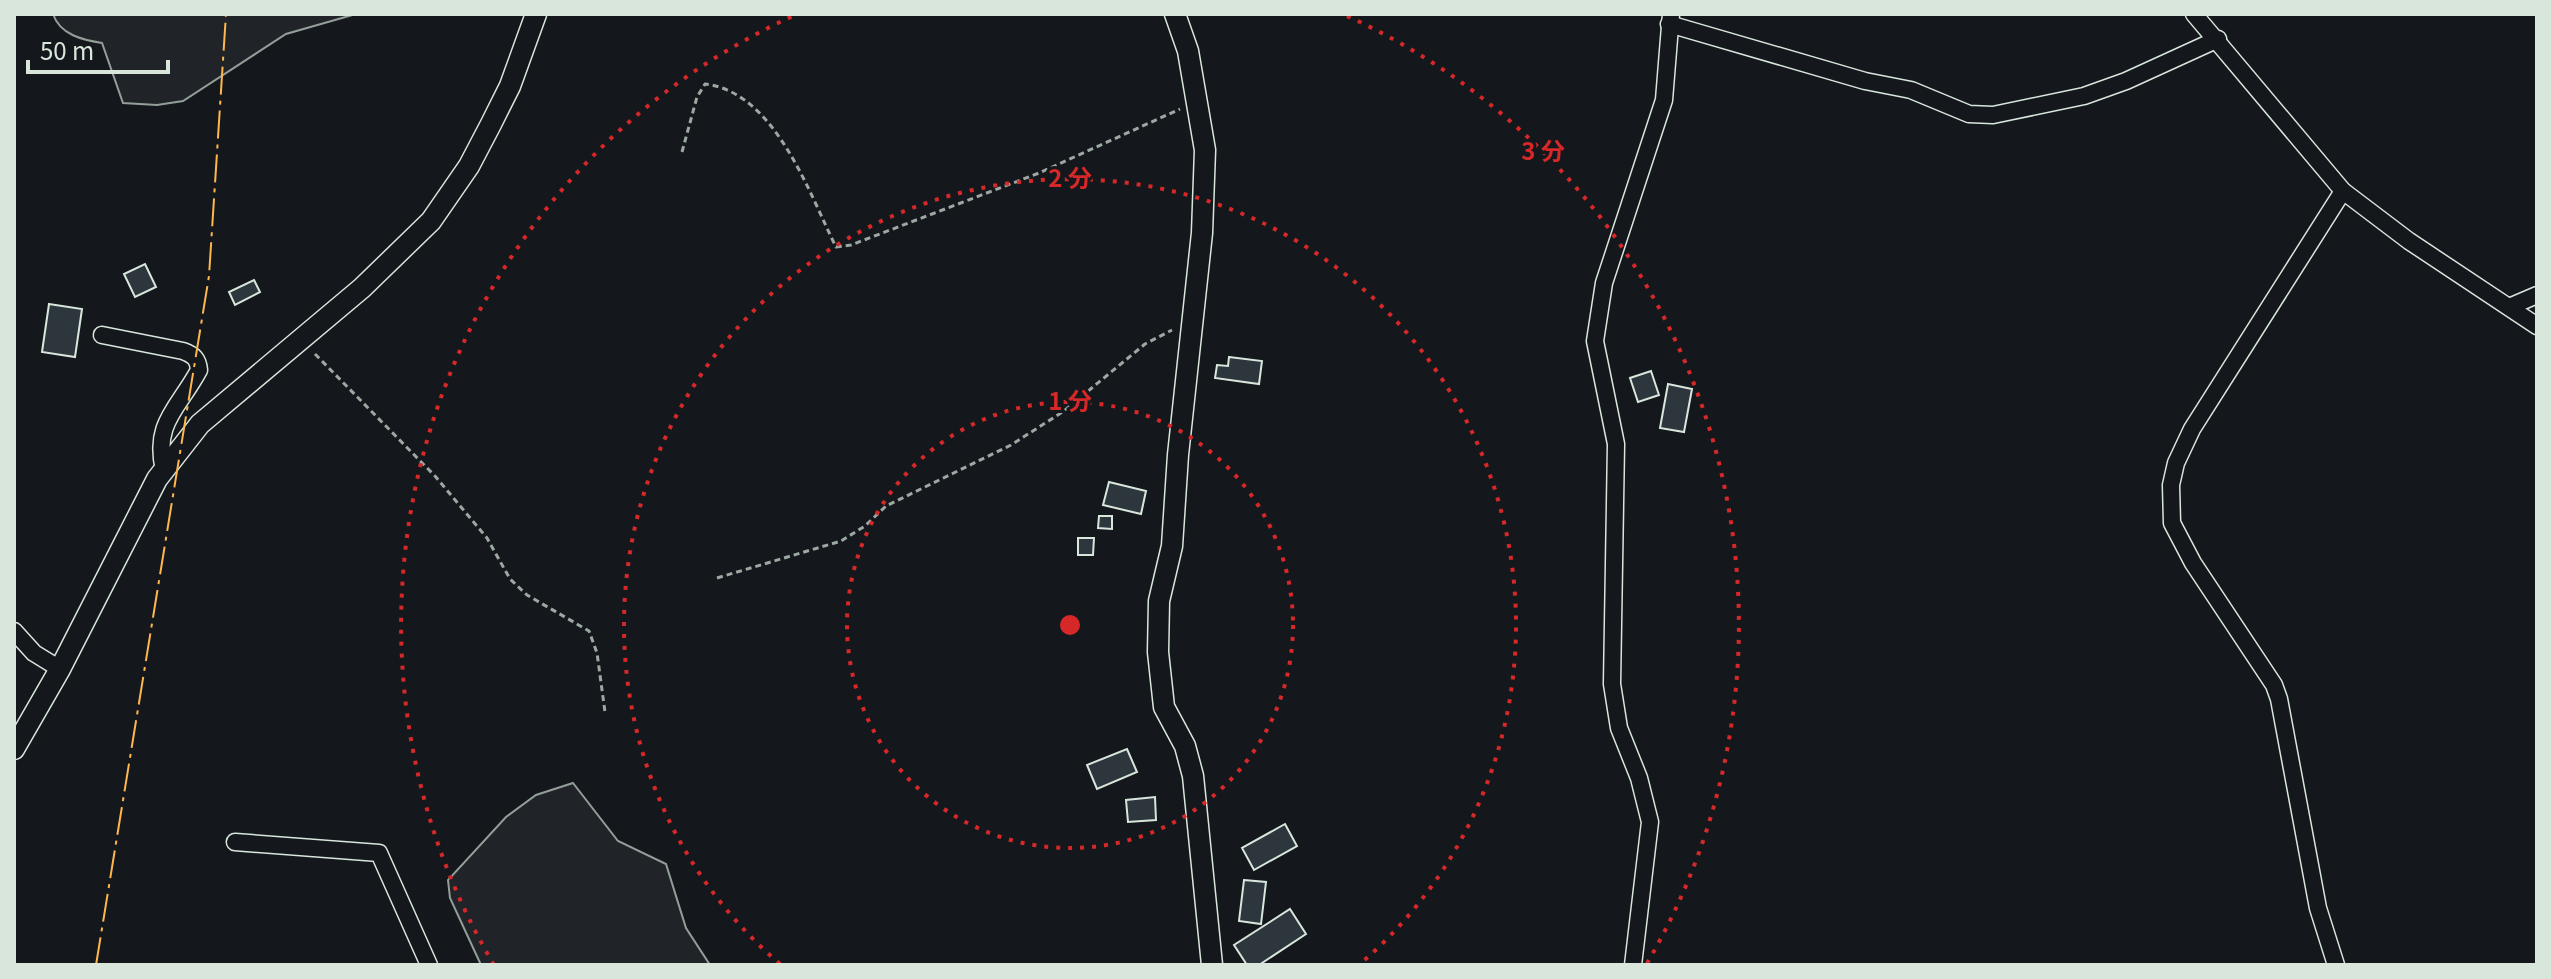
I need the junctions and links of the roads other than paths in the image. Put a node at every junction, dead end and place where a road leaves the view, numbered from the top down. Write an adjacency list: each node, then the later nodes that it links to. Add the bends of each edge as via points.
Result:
1 (536, 14): 11 (street, via 510,86 450,197 410,242 200,424)
2 (1175, 14): 17 (street, via 1205,150 1202,233 1172,546 1159,601 1158,652 1164,707 1185,746 1193,776)
3 (2194, 14): 5 (street)
4 (1670, 19): 5 (street, via 1865,81 1911,90 1969,114 1993,115 2084,96); 18 (street, via 1664,100 1604,283 1595,341 1616,444 1612,684 1619,728 1650,822)
5 (2218, 39): 6 (street)
6 (2343, 191): 8 (street); 19 (street, via 2192,429 2176,463 2171,496 2172,523 2180,541 2279,699 2318,908)
7 (2537, 295): 8 (street)
8 (2509, 307): 9 (street)
9 (2537, 326)
10 (102, 335): 11 (street, via 183,351 198,362 199,370 161,433 158,447)
11 (164, 470): 13 (street)
12 (14, 631): 13 (street, via 34,653)
13 (60, 669): 14 (street)
14 (14, 749)
15 (235, 842): 16 (street, via 379,853)
16 (429, 965)
17 (1212, 965)
18 (1633, 965)
19 (2336, 965)

